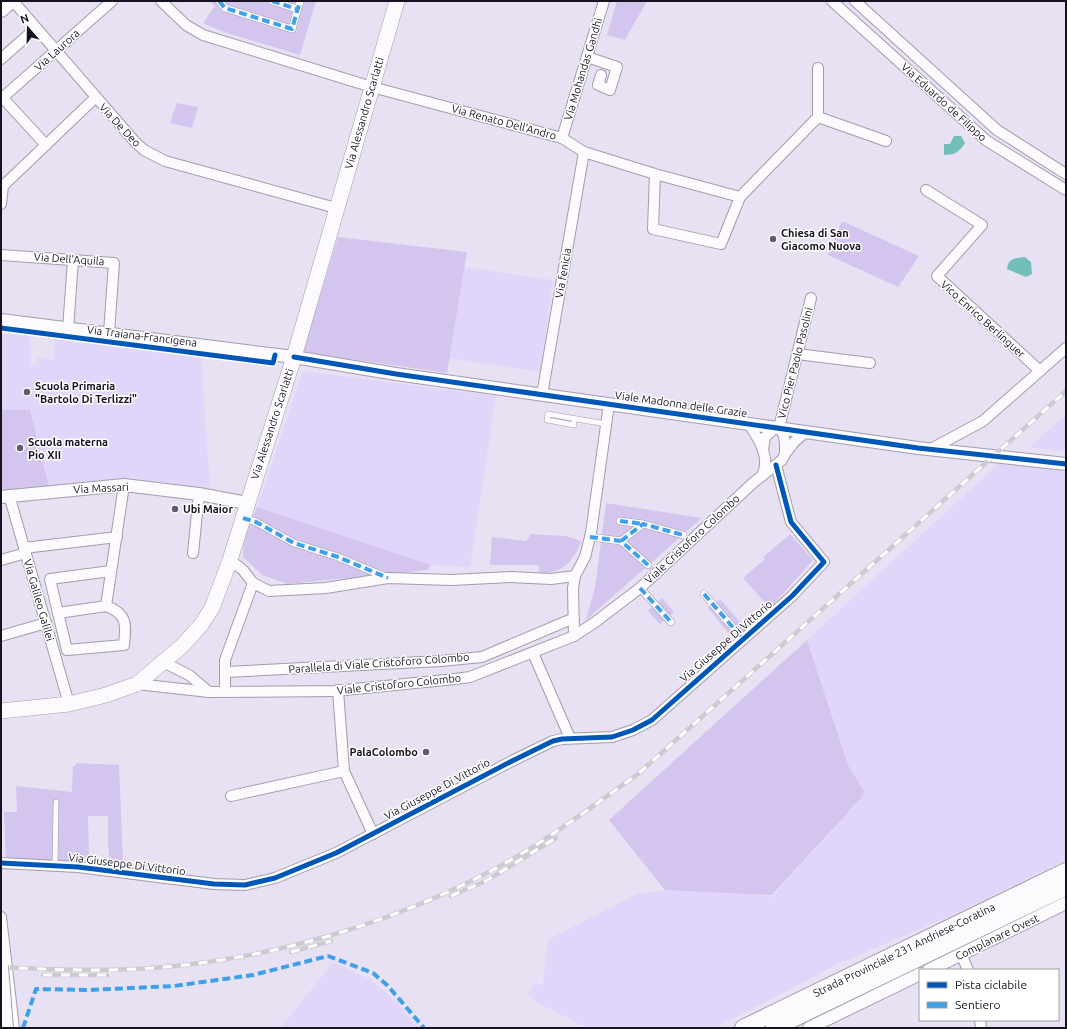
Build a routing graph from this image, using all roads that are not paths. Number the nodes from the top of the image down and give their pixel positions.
1 (12, 1) edge
2 (112, 1) edge
3 (161, 1) edge
4 (219, 1) edge
5 (272, 1) edge
6 (300, 1) edge
7 (397, 1) edge
8 (604, 1) edge
9 (832, 1) edge
10 (855, 1) edge
11 (226, 4) edge
12 (297, 9) junction
13 (1, 10) edge
14 (36, 28) junction
15 (56, 51) junction
16 (587, 57) junction
17 (1, 59) edge
18 (818, 68) dead end
19 (601, 76) dead end
20 (372, 87) junction
21 (2, 98) edge
22 (96, 98) junction
23 (818, 117) junction
24 (562, 138) junction
25 (886, 142) dead end
26 (46, 145) junction
27 (584, 152) junction
28 (655, 174) junction
29 (1066, 174) edge
30 (2, 186) edge
31 (926, 190) dead end
32 (1066, 190) edge
33 (740, 197) junction
34 (1, 204) edge
35 (336, 208) junction
36 (1, 255) edge
37 (74, 260) junction
38 (811, 298) dead end
39 (1, 320) edge
40 (68, 329) junction
41 (109, 333) junction
42 (1066, 348) edge
43 (797, 354) junction
44 (294, 357) junction
45 (870, 363) dead end
46 (1040, 370) junction
47 (542, 395) junction
48 (609, 404) junction
49 (574, 419) junction
50 (606, 424) junction
51 (749, 424) junction
52 (777, 428) junction
53 (806, 432) junction
54 (930, 449) junction
55 (763, 450) junction
56 (785, 454) junction
57 (1066, 464) edge
58 (776, 465) junction
59 (762, 476) junction
60 (124, 485) junction
61 (199, 494) junction
62 (5, 496) edge
63 (247, 503) junction
64 (243, 518) junction
65 (620, 521) dead end
66 (643, 524) junction
67 (683, 535) dead end
68 (117, 537) junction
69 (590, 538) junction
70 (621, 541) junction
71 (25, 551) junction
72 (193, 553) dead end
73 (1, 560) edge
74 (230, 560) junction
75 (648, 565) dead end
76 (111, 571) junction
77 (575, 576) junction
78 (33, 578) junction
79 (388, 578) junction
80 (50, 579) junction
81 (253, 583) junction
82 (640, 588) junction
83 (704, 594) dead end
84 (106, 606) junction
85 (58, 613) junction
86 (574, 618) junction
87 (671, 622) dead end
88 (46, 623) junction
89 (1, 636) edge
90 (574, 636) junction
91 (744, 639) junction
92 (533, 653) junction
93 (163, 662) junction
94 (225, 672) junction
95 (137, 684) junction
96 (338, 690) junction
97 (209, 692) junction
98 (225, 692) junction
99 (69, 704) junction
100 (1, 711) edge
101 (570, 738) junction
102 (344, 771) junction
103 (231, 796) dead end
104 (56, 802) dead end
105 (373, 834) junction
106 (1, 863) edge
107 (55, 866) junction
108 (1066, 871) edge
109 (1066, 887) edge
110 (1066, 903) edge
111 (1, 917) edge
112 (962, 954) junction
113 (1, 967) edge
114 (931, 969) edge
115 (968, 969) edge
116 (919, 974) edge
117 (6, 1028) edge
118 (14, 1028) edge
119 (743, 1028) edge
120 (774, 1028) edge
121 (809, 1028) edge

1 - 13 main road
1 - 14 street, Via De Deo
2 - 15 street, Via Laurora
3 - 20 street, Via Renato Dell'Andro
4 - 11 street
5 - 12 street
6 - 12 street
7 - 20 main road, Via Alessandro Scarlatti
8 - 16 street, Via Mohandas Gandhi
9 - 32 street, Via Eduardo de Filippo
10 - 29 street, Via Eduardo de Filippo
11 - 12 street
14 - 15 street, Via De Deo
14 - 17 street
15 - 21 street, Via Laurora
15 - 22 street, Via De Deo
16 - 19 street
16 - 24 street, Via Mohandas Gandhi
18 - 23 street
20 - 24 street, Via Renato Dell'Andro
20 - 35 main road, Via Alessandro Scarlatti
21 - 26 street
22 - 26 street
22 - 35 street, Via De Deo
23 - 25 street
23 - 33 street
24 - 27 street, Via Renato Dell'Andro
26 - 30 street
27 - 28 street, Via Renato Dell'Andro
27 - 47 street, Via fenicia
28 - 33 street, Via Renato Dell'Andro
28 - 33 street
30 - 34 street
31 - 46 street, Vico Enrico Berlinguer
35 - 44 main road, Via Alessandro Scarlatti
36 - 37 street, Via Dell'Aquila
37 - 40 street
37 - 41 street, Via Dell'Aquila
38 - 43 street, Vico Pier Paolo Pasolini
39 - 40 street, Viale Madonna delle Grazie
40 - 41 street, Viale Madonna delle Grazie
41 - 44 street, Viale Madonna delle Grazie
42 - 46 street
43 - 45 street
43 - 52 street, Vico Pier Paolo Pasolini
44 - 47 street, Viale Madonna delle Grazie
44 - 63 main road, Via Alessandro Scarlatti
46 - 54 street
47 - 48 street, Viale Madonna delle Grazie
48 - 50 street
48 - 51 street, Viale Madonna delle Grazie
49 - 49 lane
49 - 50 lane
50 - 69 street
51 - 52 street, Viale Madonna delle Grazie
51 - 55 street
52 - 53 street, Viale Madonna delle Grazie
52 - 55 street
52 - 56 street
53 - 54 street, Viale Madonna delle Grazie
53 - 56 street, Viale Cristoforo Colombo
54 - 57 street, Viale Madonna delle Grazie
55 - 59 street
56 - 58 street, Viale Cristoforo Colombo
58 - 59 street, Viale Cristoforo Colombo
58 - 91 street, Via Giuseppe Di Vittorio
59 - 82 street, Viale Cristoforo Colombo
60 - 61 street, Via Massari
60 - 62 street, Via Massari
60 - 68 street
61 - 63 street, Via Massari
61 - 72 street
62 - 71 street, Via Galileo Galilei
63 - 64 main road, Via Alessandro Scarlatti
64 - 74 main road, Via Alessandro Scarlatti
64 - 79 street
65 - 66 street
66 - 67 street
66 - 70 street
68 - 71 street
68 - 76 street
69 - 70 street
69 - 77 street
70 - 75 street
71 - 73 street
71 - 78 street, Via Galileo Galilei
74 - 81 street
74 - 93 main road, Via Alessandro Scarlatti
76 - 80 street
76 - 84 street
77 - 79 street
77 - 86 street
78 - 80 street
78 - 88 street, Via Galileo Galilei
79 - 81 street
80 - 85 street
81 - 94 street
82 - 87 street
82 - 90 street, Viale Cristoforo Colombo
83 - 91 street
84 - 85 street
84 - 85 street
86 - 90 street
86 - 94 street, Parallela di Viale Cristoforo Colombo
88 - 89 street
88 - 99 street, Via Galileo Galilei
90 - 92 street, Viale Cristoforo Colombo
91 - 101 street, Via Giuseppe Di Vittorio
92 - 96 street, Viale Cristoforo Colombo
92 - 101 street
93 - 95 main road, Via Alessandro Scarlatti
93 - 97 street
94 - 98 street
95 - 97 street, Viale Cristoforo Colombo
95 - 99 main road, Via Alessandro Scarlatti
96 - 98 street, Viale Cristoforo Colombo
96 - 102 street
97 - 98 street, Viale Cristoforo Colombo
99 - 100 main road, Via Alessandro Scarlatti
101 - 105 street, Via Giuseppe Di Vittorio
102 - 103 street
102 - 105 street
104 - 107 lane
105 - 107 street, Via Giuseppe Di Vittorio
106 - 107 street, Via Giuseppe Di Vittorio
108 - 119 highway, Strada Provinciale 231 Andriese-Coratina
109 - 120 highway, Strada Provinciale 231 Andriese-Coratina
110 - 112 street, Complanare Ovest
111 - 118 street
112 - 114 street, Complanare Ovest
112 - 115 street
113 - 117 main road, bridge
116 - 121 street

